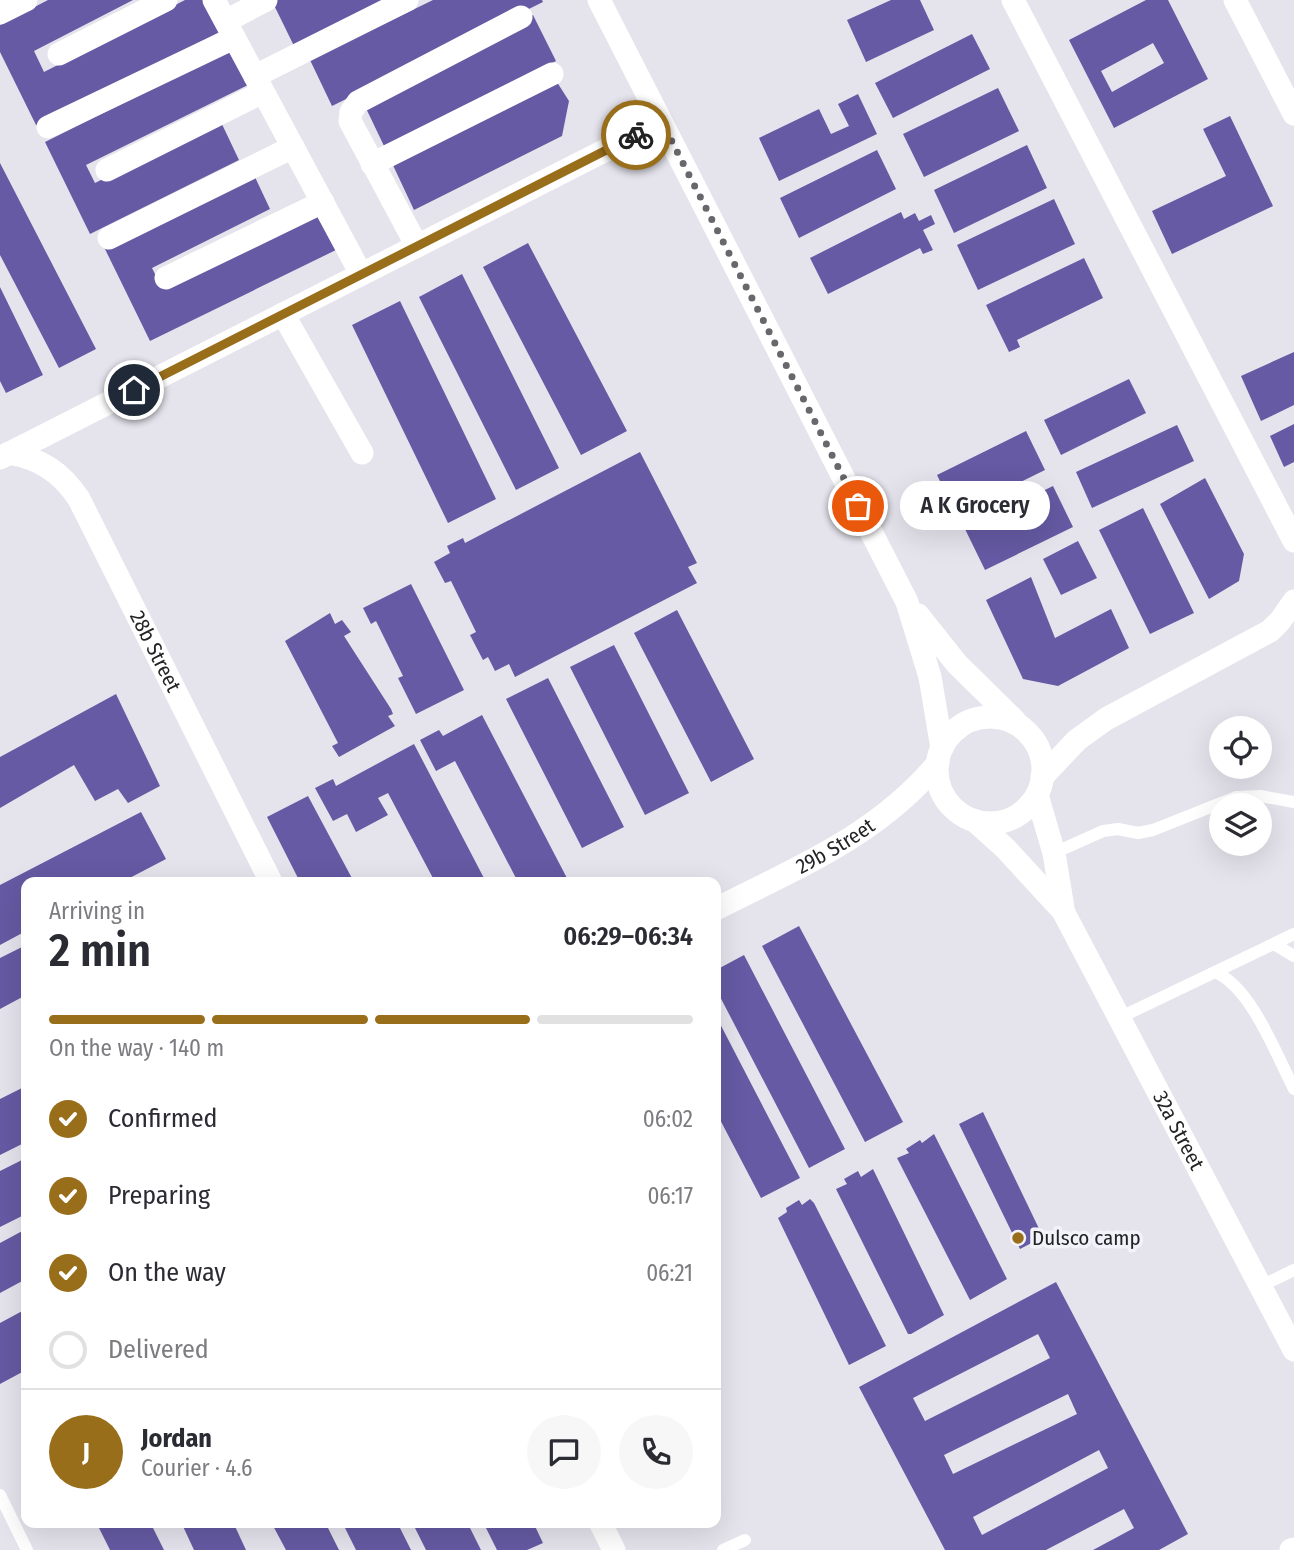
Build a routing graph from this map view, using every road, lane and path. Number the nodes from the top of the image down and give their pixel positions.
1 (26, 0) edge
2 (166, 0) edge
3 (214, 0) edge
4 (266, 0) edge
5 (407, 0) edge
6 (599, 0) edge
7 (1013, 0) edge
8 (1235, 0) edge
9 (0, 13) edge
10 (521, 17) dead end
11 (230, 29) junction
12 (59, 54) dead end
13 (552, 74) dead end
14 (259, 84) junction
15 (1294, 114) edge
16 (662, 122) junction
17 (48, 127) dead end
18 (293, 147) junction
19 (372, 164) junction
20 (107, 170) dead end
21 (323, 202) junction
22 (109, 238) dead end
23 (417, 246) junction
24 (361, 274) junction
25 (166, 278) dead end
26 (283, 314) junction
27 (362, 453) dead end
28 (4, 455) edge
29 (1294, 541) edge
30 (1294, 601) edge
31 (907, 602) junction
32 (1018, 725) junction
33 (940, 756) junction
34 (1040, 786) junction
35 (1294, 802) edge
36 (975, 821) junction
37 (1054, 853) junction
38 (268, 877) edge
39 (721, 906) edge
40 (1063, 911) junction
41 (1294, 934) edge
42 (1274, 944) junction
43 (1294, 957) edge
44 (1215, 972) junction
45 (1119, 1018) junction
46 (1294, 1089) edge
47 (1294, 1270) edge
48 (1261, 1286) junction
49 (1294, 1350) edge
50 (0, 1495) edge
51 (603, 1528) edge
52 (745, 1541) dead end
53 (27, 1550) edge
54 (614, 1550) edge
55 (723, 1550) edge

1 - 9 street
2 - 12 street
3 - 11 street
4 - 11 street
5 - 14 street
6 - 16 street
7 - 29 street
8 - 15 street
10 - 19 street
11 - 14 street
11 - 17 street
13 - 19 street
14 - 18 street
14 - 20 street
16 - 23 street
16 - 31 street
18 - 21 street
18 - 22 street
19 - 23 street
21 - 24 street
21 - 25 street
23 - 24 street
24 - 26 street
26 - 27 street
26 - 28 street
28 - 38 street, 28b Street
30 - 34 street
31 - 32 street
31 - 33 street
32 - 33 street
32 - 34 street
33 - 36 street
33 - 39 street, 29b Street
34 - 36 street
34 - 37 street, 32a Street
35 - 37 lane
36 - 40 street, 32a Street
37 - 40 street, 32a Street
40 - 45 street, 32a Street
41 - 42 lane
42 - 43 lane
42 - 44 lane
44 - 45 lane
44 - 46 lane
45 - 48 street, 32a Street
47 - 48 lane
48 - 49 street, 32a Street
50 - 53 lane
51 - 54 street
52 - 55 lane

